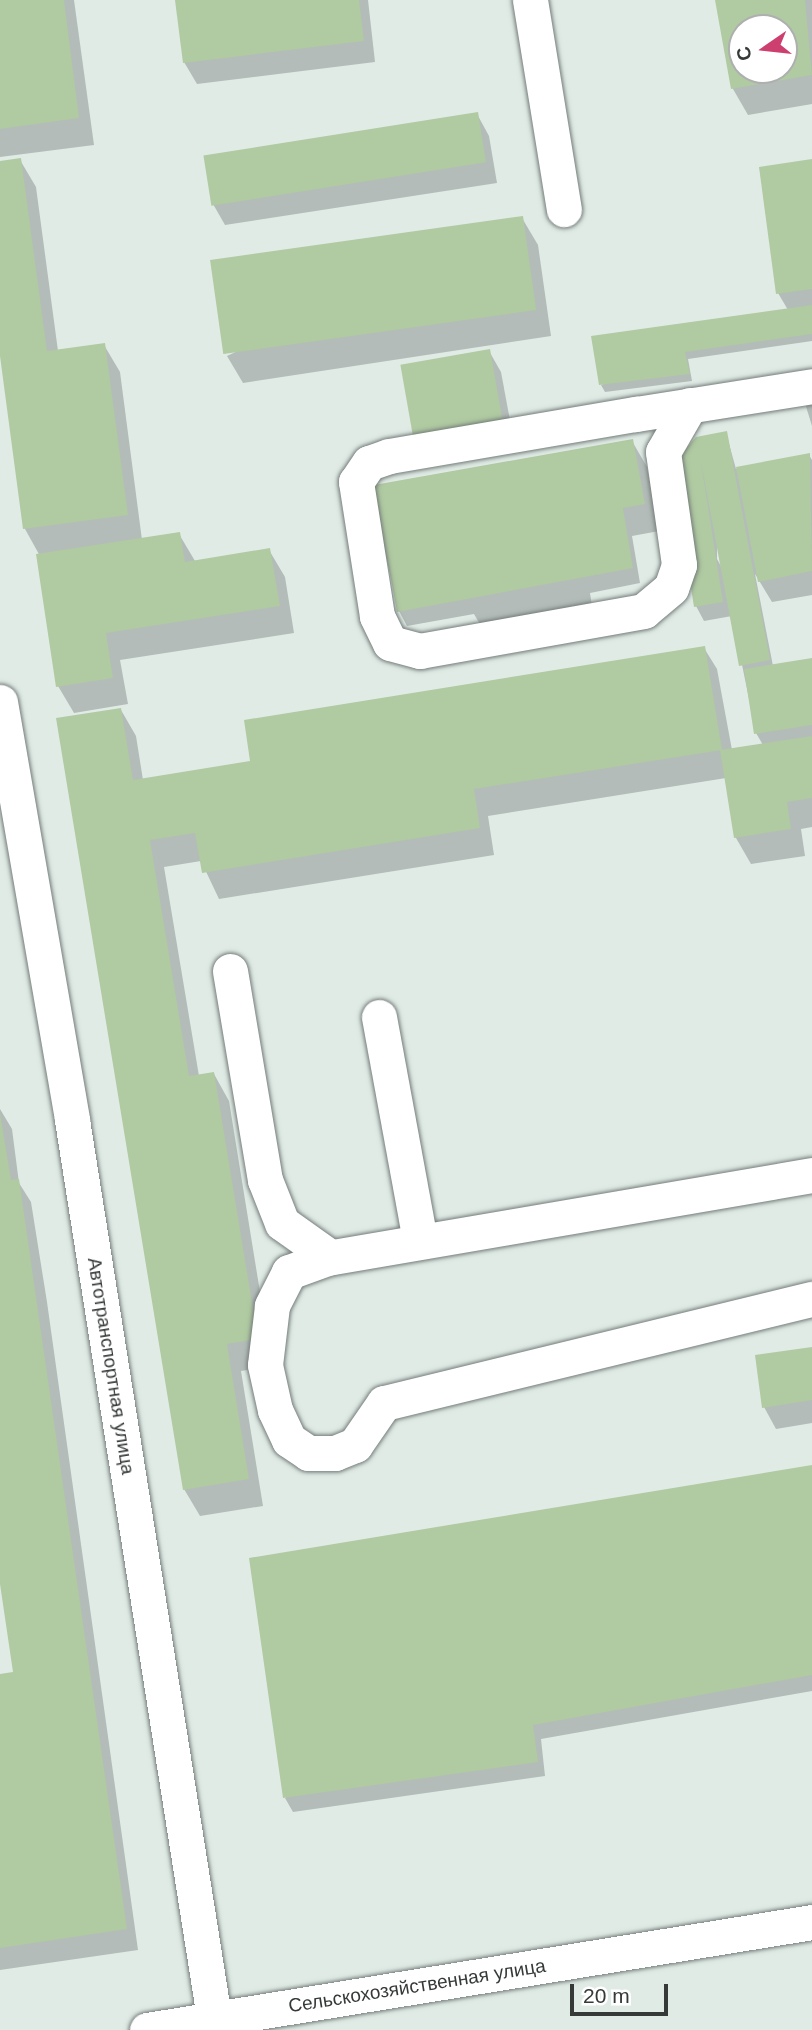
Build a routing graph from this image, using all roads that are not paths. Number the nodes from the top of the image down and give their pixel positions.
1 (530, 0) edge
2 (565, 209) dead end
3 (812, 386) edge
4 (690, 405) junction
5 (0, 702) edge
6 (230, 971) dead end
7 (379, 1017) dead end
8 (812, 1175) edge
9 (420, 1241) junction
10 (330, 1257) junction
11 (812, 1299) edge
12 (812, 1923) edge
13 (215, 2025) edge
14 (147, 2030) edge

1 - 2 street
3 - 4 street
4 - 4 street
5 - 13 street, Автотранспортная улица
6 - 10 street
7 - 9 street
8 - 9 street
9 - 10 street
10 - 11 street
12 - 13 street, Сельскохозяйственная улица
13 - 14 street, Сельскохозяйственная улица

